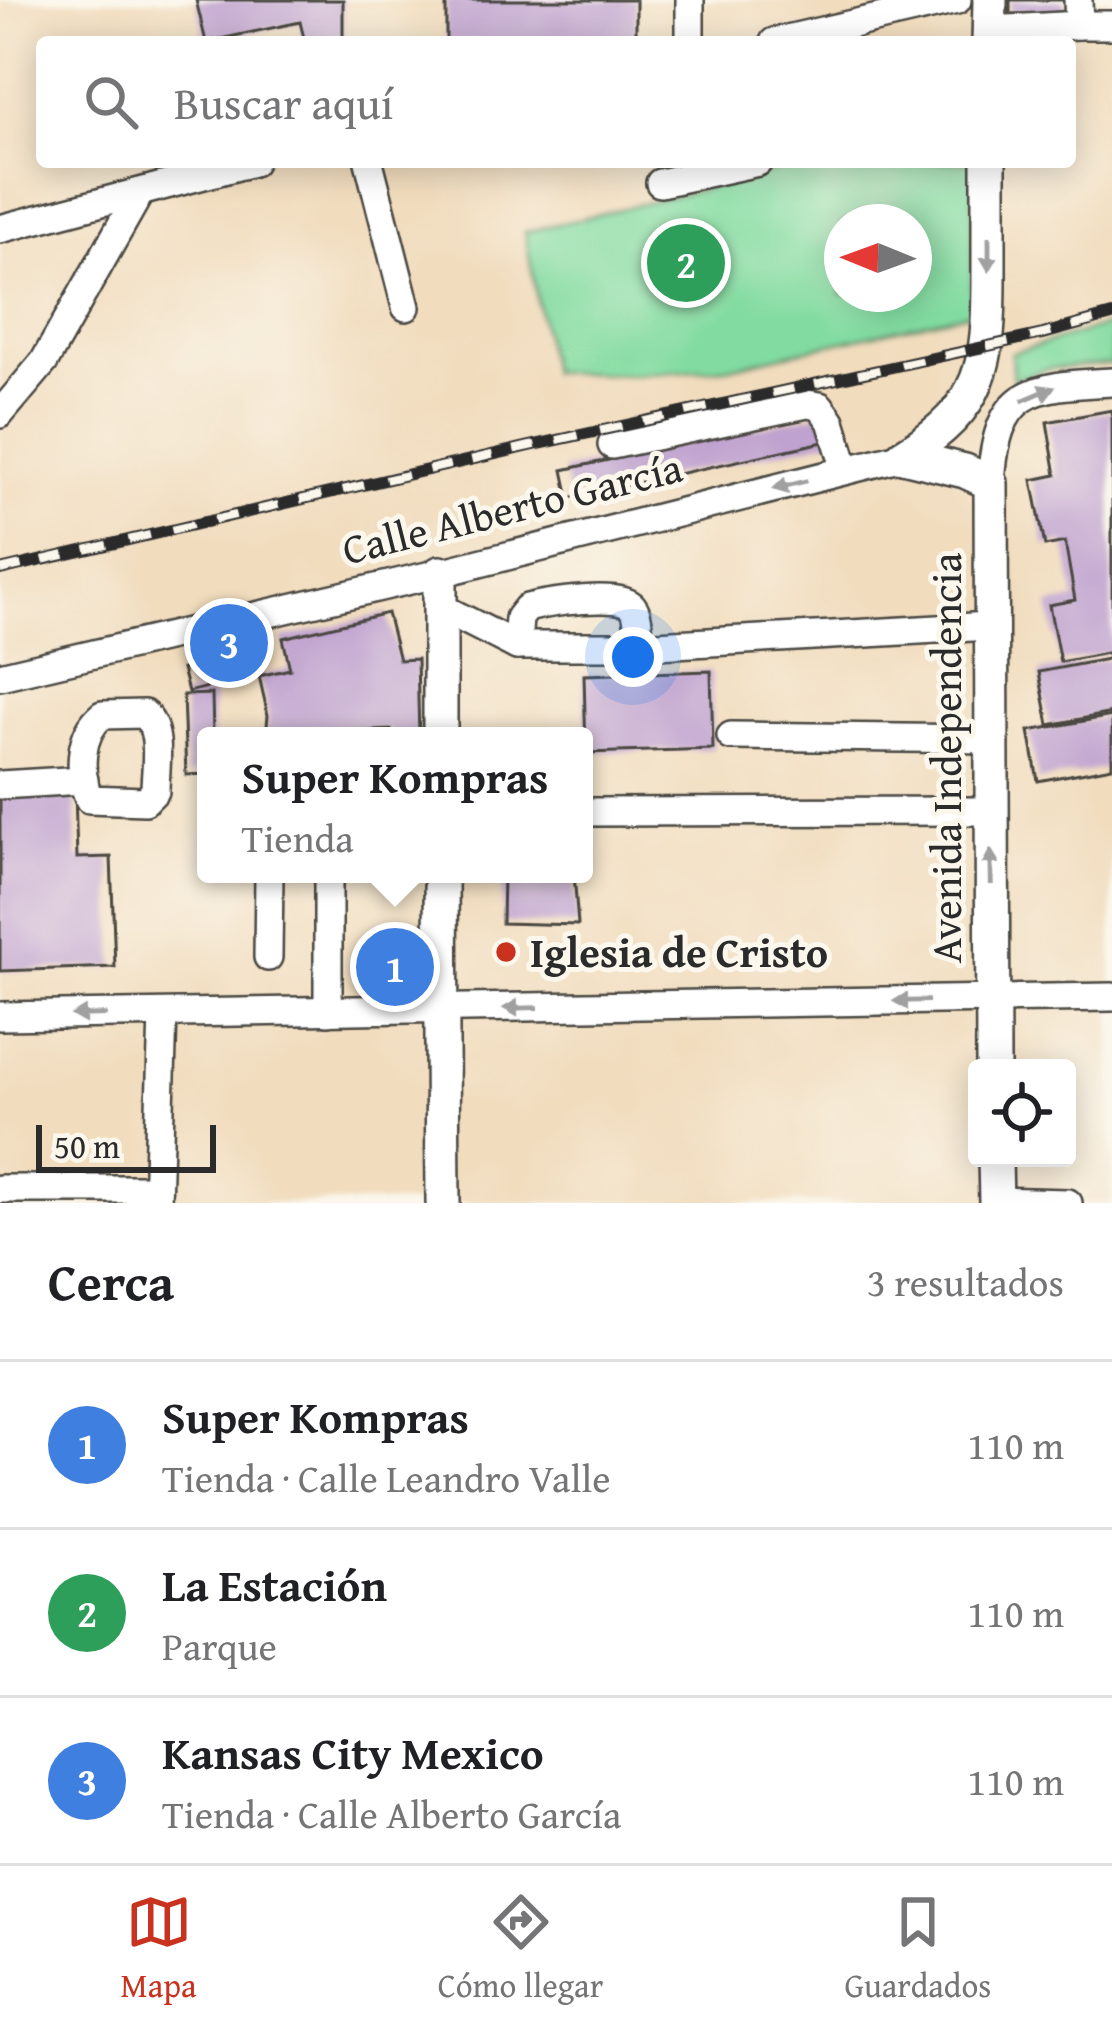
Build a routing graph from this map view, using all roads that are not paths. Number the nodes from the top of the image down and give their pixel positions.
1 (690, 0) edge
2 (957, 0) edge
3 (1078, 13) edge
4 (990, 24) edge
5 (1112, 25) edge
6 (870, 31) edge
7 (690, 36) edge
8 (827, 36) edge
9 (232, 168) edge
10 (371, 168) edge
11 (730, 168) edge
12 (989, 168) edge
13 (661, 183) dead end
14 (139, 194) junction
15 (0, 229) edge
16 (406, 307) dead end
17 (1112, 382) edge
18 (0, 414) edge
19 (612, 445) dead end
20 (903, 456) junction
21 (846, 470) junction
22 (991, 483) junction
23 (440, 590) junction
24 (990, 626) junction
25 (517, 646) junction
26 (639, 646) junction
27 (0, 676) edge
28 (440, 727) edge
29 (731, 736) dead end
30 (990, 739) junction
31 (84, 780) dead end
32 (0, 784) edge
33 (990, 811) junction
34 (593, 812) edge
35 (269, 883) edge
36 (328, 883) edge
37 (440, 883) edge
38 (268, 957) dead end
39 (1112, 998) edge
40 (992, 1000) junction
41 (441, 1010) junction
42 (328, 1011) junction
43 (163, 1014) junction
44 (0, 1016) edge
45 (993, 1059) edge
46 (995, 1167) edge
47 (0, 1189) edge
48 (157, 1196) edge
49 (995, 1202) edge
50 (442, 1203) edge
51 (1069, 1203) edge

1 - 7 street
2 - 6 street
3 - 4 street
3 - 5 street
6 - 8 street
9 - 14 street
10 - 16 street
11 - 13 street
12 -> 20 main road, Calle Alberto García
14 - 15 street
14 - 18 street
22 -> 17 street, Avenida Independencia
19 - 21 street
20 - 21 street, Calle Alberto García
20 - 22 main road
21 -> 23 street, Calle Alberto García
22 - 24 main road, Avenida Independencia
23 - 25 street
23 - 27 street, Calle Alberto García
23 - 28 main road
24 - 26 street
24 - 30 main road, Avenida Independencia
25 - 26 street
25 - 26 street
29 - 30 street
30 - 33 main road, Avenida Independencia
31 - 32 street
33 - 34 street
40 -> 33 main road, Avenida Independencia
35 - 38 street
36 - 42 street
37 - 41 main road
39 - 40 street
40 -> 41 street
40 - 45 main road, Avenida Independencia
41 - 42 street
41 - 50 main road
42 - 43 street
43 -> 44 street
43 - 48 street
46 - 49 main road
47 - 48 street
49 - 51 street

